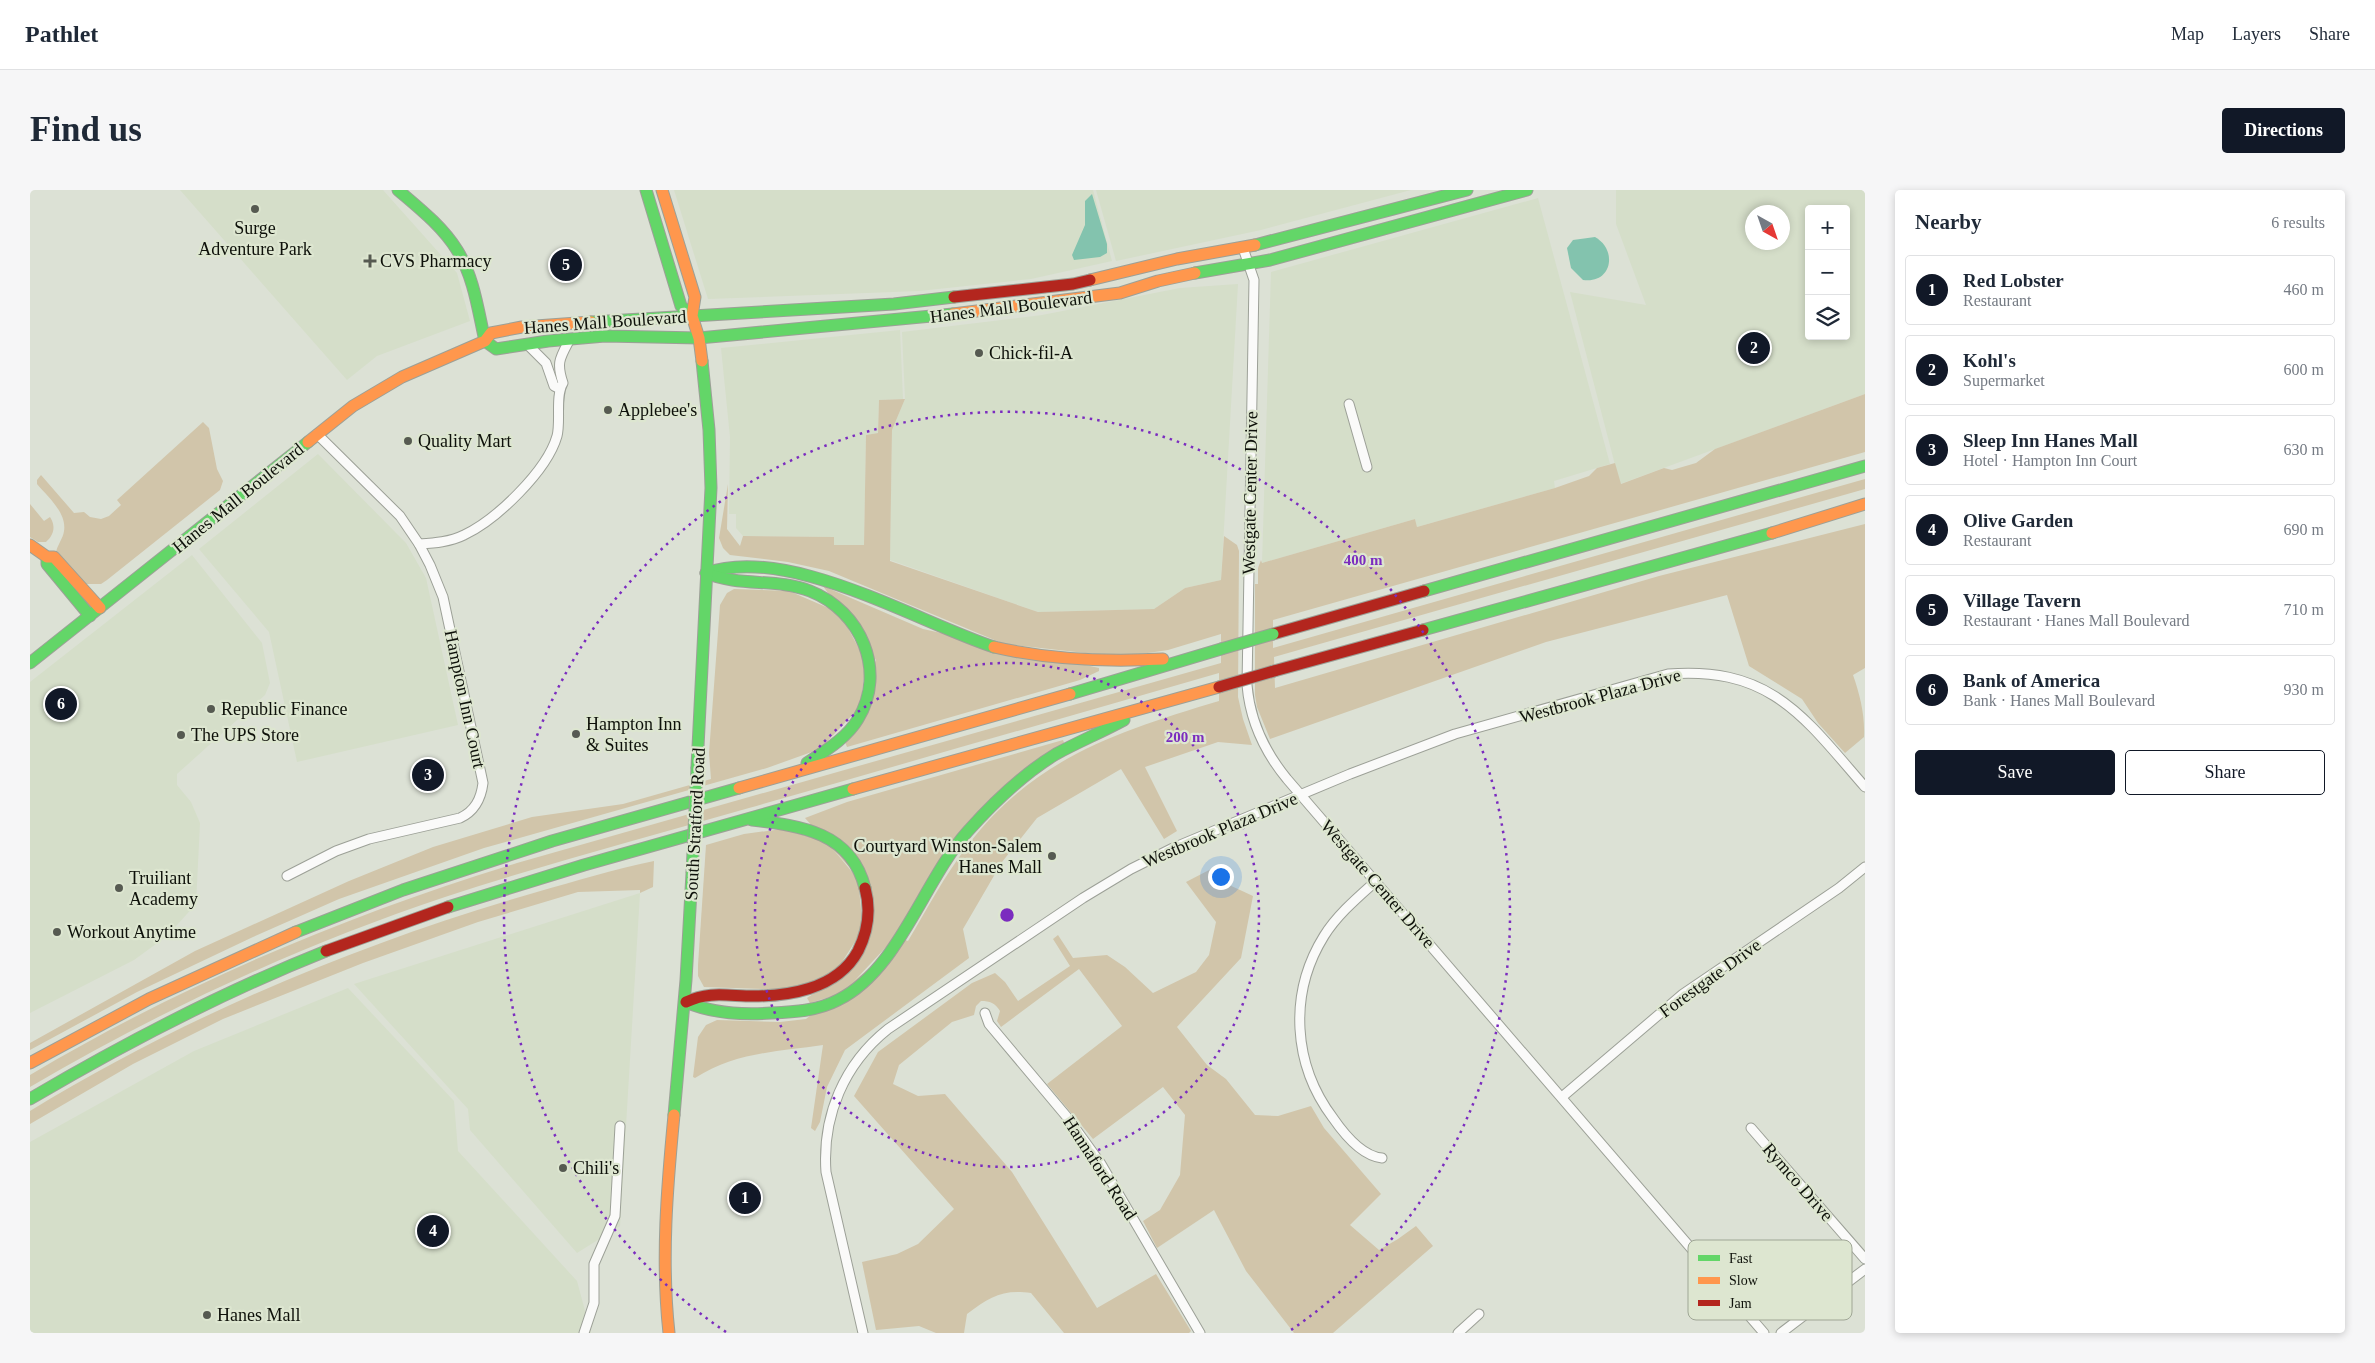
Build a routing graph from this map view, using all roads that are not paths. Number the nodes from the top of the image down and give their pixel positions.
1 (398, 190) edge
2 (646, 190) edge
3 (662, 190) edge
4 (1467, 190) edge
5 (1527, 190) edge
6 (1242, 248) junction
7 (1249, 264) junction
8 (692, 316) junction
9 (699, 338) junction
10 (570, 339) junction
11 (485, 341) junction
12 (527, 344) junction
13 (560, 389) junction
14 (1349, 404) dead end
15 (317, 434) junction
16 (1367, 466) dead end
17 (1865, 466) edge
18 (1865, 504) edge
19 (1865, 514) edge
20 (1807, 523) junction
21 (419, 544) junction
22 (30, 545) edge
23 (47, 557) junction
24 (706, 573) junction
25 (100, 608) junction
26 (90, 616) junction
27 (1192, 657) junction
28 (30, 663) edge
29 (1154, 705) junction
30 (791, 773) junction
31 (1865, 787) edge
32 (1301, 795) junction
33 (744, 819) junction
34 (1865, 867) edge
35 (287, 876) dead end
36 (1376, 881) junction
37 (686, 1002) junction
38 (985, 1013) dead end
39 (30, 1063) edge
40 (1562, 1097) junction
41 (30, 1099) edge
42 (620, 1126) dead end
43 (1750, 1128) dead end
44 (1382, 1158) dead end
45 (1848, 1240) edge
46 (1688, 1244) edge
47 (1852, 1244) edge
48 (1865, 1259) edge
49 (1865, 1269) edge
50 (1852, 1279) edge
51 (1479, 1314) dead end
52 (1753, 1320) edge
53 (1798, 1320) edge
54 (584, 1333) edge
55 (669, 1333) edge
56 (863, 1333) edge
57 (1200, 1333) edge
58 (1458, 1333) edge
59 (1764, 1333) edge
60 (1781, 1333) edge

1 - 11 main road
2 - 8 main road, South Stratford Road
3 - 8 main road, South Stratford Road
4 - 6 main road, Hanes Mall Boulevard
5 - 7 main road, Hanes Mall Boulevard
6 - 7 street, Westgate Center Drive
6 - 8 main road, Hanes Mall Boulevard
7 - 9 main road, Hanes Mall Boulevard
7 - 32 street, Westgate Center Drive
8 - 9 main road, South Stratford Road
8 - 11 main road, Hanes Mall Boulevard
9 - 10 main road, Hanes Mall Boulevard
9 - 24 main road, South Stratford Road
10 - 12 main road, Hanes Mall Boulevard
10 - 13 street
11 - 12 main road, Hanes Mall Boulevard
11 - 15 main road, Hanes Mall Boulevard
12 - 13 street
13 - 21 street
14 - 16 street
15 - 21 street, Hampton Inn Court
15 - 25 main road, Hanes Mall Boulevard
17 - 27 main road, bridge
18 - 20 main road
19 - 20 main road
20 - 29 main road, bridge
21 - 35 street, Hampton Inn Court
22 - 23 main road
23 - 25 main road
23 - 26 main road
24 - 27 main road
24 - 30 main road
24 - 37 main road, South Stratford Road, bridge
25 - 26 main road, Hanes Mall Boulevard
26 - 28 main road, Hanes Mall Boulevard
27 - 30 main road
29 - 33 main road
29 - 37 main road
30 - 39 main road
31 - 32 street, Westbrook Plaza Drive
32 - 36 street, Westgate Center Drive
32 - 56 street, Westbrook Plaza Drive
33 - 37 main road
33 - 41 main road
34 - 40 street, Forestgate Drive
36 - 40 street, Westgate Center Drive
36 - 44 street
37 - 55 main road, South Stratford Road
38 - 57 street, Hannaford Road
40 - 46 street, Westgate Center Drive
42 - 54 street
43 - 45 street, Rymco Drive
47 - 48 street, Rymco Drive
49 - 50 street
51 - 58 street
52 - 59 street, Westgate Center Drive
53 - 60 street

